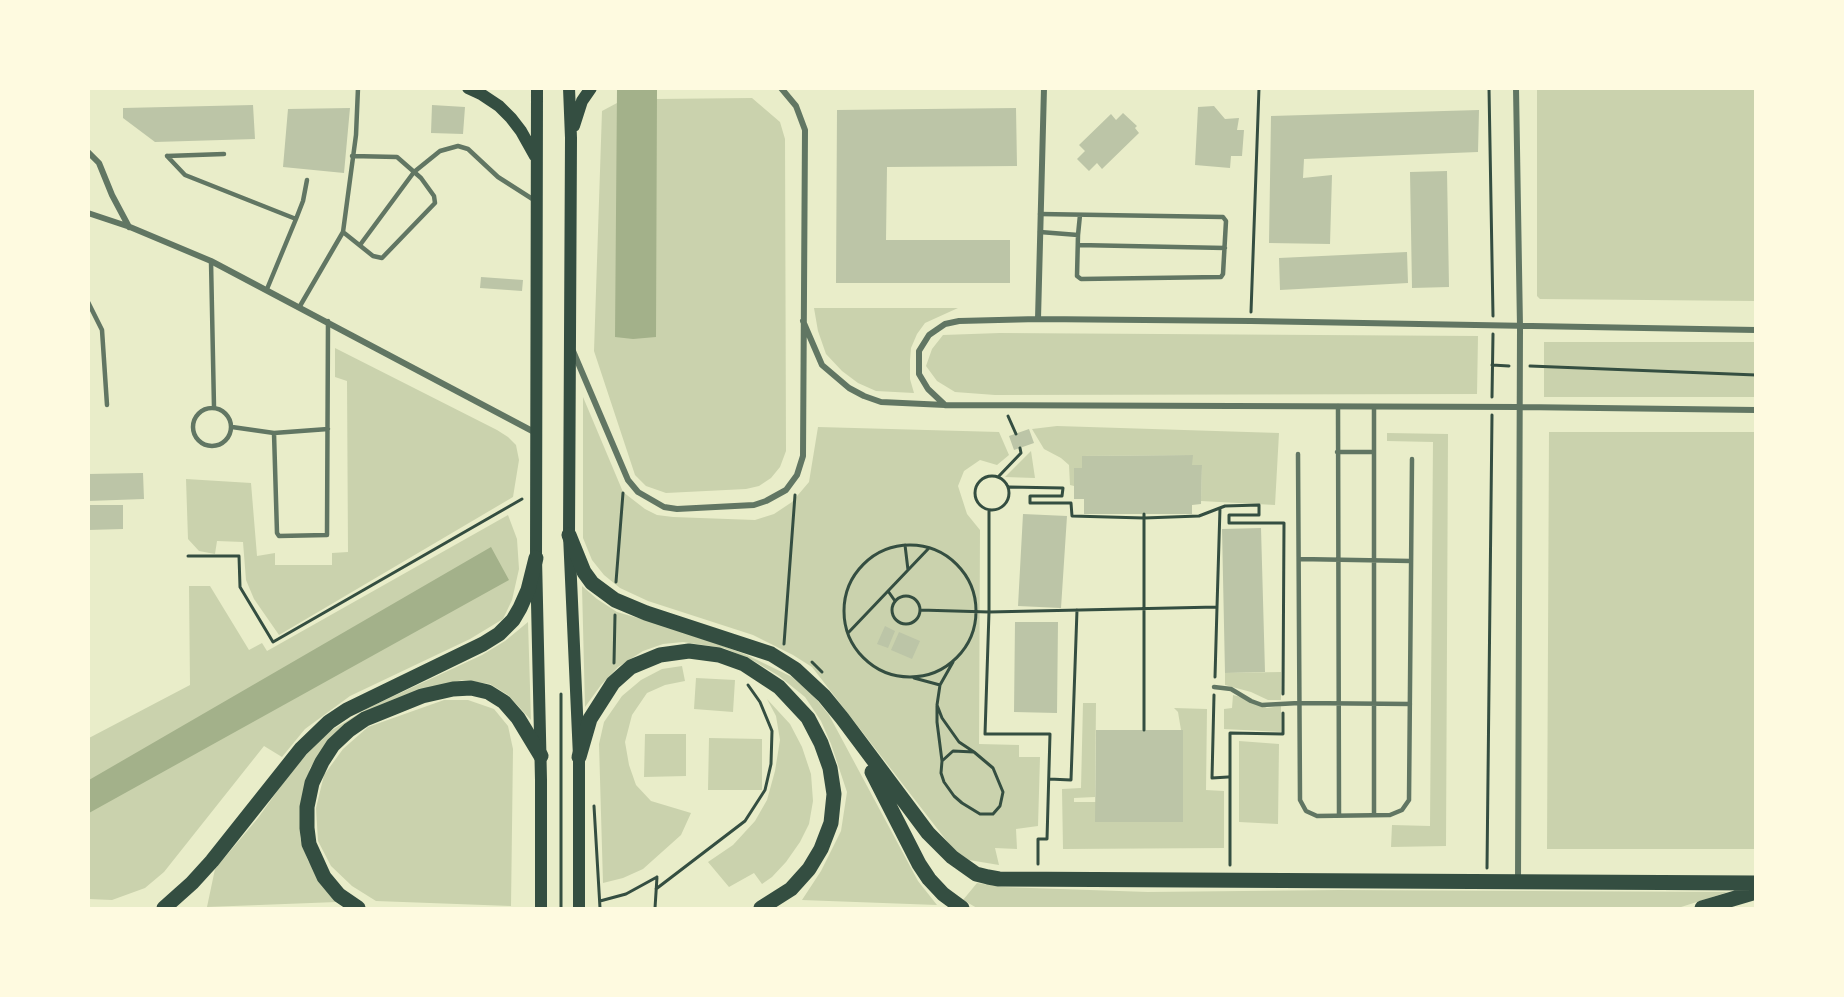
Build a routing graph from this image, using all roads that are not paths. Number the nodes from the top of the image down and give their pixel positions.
1 (358, 88) edge
2 (468, 88) edge
3 (537, 88) edge
4 (569, 88) edge
5 (591, 88) edge
6 (781, 88) edge
7 (1044, 88) edge
8 (1516, 88) edge
9 (571, 138) junction
10 (88, 152) edge
11 (224, 154) dead end
12 (352, 156) junction
13 (536, 160) junction
14 (414, 172) junction
15 (307, 180) dead end
16 (537, 201) junction
17 (88, 213) edge
18 (1040, 214) junction
19 (1080, 215) junction
20 (296, 219) junction
21 (130, 227) junction
22 (343, 232) junction
23 (1040, 232) junction
24 (1078, 235) junction
25 (360, 245) junction
26 (1078, 245) junction
27 (1225, 248) junction
28 (211, 261) junction
29 (267, 288) junction
30 (88, 302) edge
31 (300, 306) junction
32 (1038, 319) junction
33 (328, 321) junction
34 (803, 321) junction
35 (1520, 327) junction
36 (1755, 330) edge
37 (569, 343) junction
38 (107, 405) dead end
39 (945, 405) junction
40 (1338, 406) junction
41 (1374, 406) junction
42 (214, 407) junction
43 (1520, 407) junction
44 (1755, 410) edge
45 (232, 427) junction
46 (328, 429) junction
47 (274, 433) junction
48 (536, 433) junction
49 (1337, 452) junction
50 (1373, 452) junction
51 (1298, 454) dead end
52 (1412, 459) dead end
53 (569, 535) junction
54 (536, 558) junction
55 (1299, 560) junction
56 (1338, 560) junction
57 (1373, 560) junction
58 (1411, 561) junction
59 (1214, 687) road end
60 (1299, 703) junction
61 (1338, 703) junction
62 (1374, 704) junction
63 (1410, 704) junction
64 (856, 740) junction
65 (541, 756) junction
66 (579, 757) junction
67 (1338, 815) junction
68 (1374, 815) junction
69 (1518, 882) junction
70 (1755, 883) edge
71 (1755, 892) edge
72 (164, 909) edge
73 (358, 909) edge
74 (540, 909) edge
75 (579, 909) edge
76 (761, 909) edge
77 (962, 909) edge
78 (1702, 909) edge

1 - 12 lane
2 - 13 main road
3 - 13 main road
4 - 9 main road
5 - 9 main road
6 - 34 street
7 - 18 street
8 - 35 street
9 - 37 main road
10 - 21 street
11 - 20 lane
12 - 14 lane
12 - 22 lane
13 - 16 main road
14 - 16 lane
14 - 25 lane
14 - 25 lane
15 - 20 lane
16 - 48 main road
17 - 21 street
18 - 19 lane
18 - 23 street
19 - 24 lane
19 - 27 lane
20 - 29 lane
21 - 28 street
22 - 25 lane
22 - 31 lane
23 - 24 lane
23 - 32 street
24 - 26 lane
26 - 27 lane
26 - 27 lane
28 - 29 street
28 - 42 lane
29 - 31 street
30 - 38 lane
31 - 33 street
32 - 35 street
32 - 39 street
33 - 46 lane
33 - 48 street
34 - 37 street
34 - 39 street
35 - 36 street
35 - 43 street
37 - 53 main road
39 - 40 street
40 - 41 street
40 - 49 lane
41 - 43 street
41 - 50 lane
42 - 45 lane
42 - 45 lane
43 - 44 street
43 - 69 street
45 - 47 lane
46 - 47 lane
46 - 47 lane
48 - 54 main road
49 - 50 lane
49 - 56 lane
50 - 57 lane
51 - 55 lane
52 - 58 lane
53 - 64 main road
53 - 66 main road
54 - 65 main road
54 - 72 main road
55 - 56 lane
55 - 60 lane
56 - 57 lane
56 - 61 lane
57 - 58 lane
57 - 62 lane
58 - 63 lane
59 - 60 lane
60 - 61 lane
60 - 67 lane
61 - 62 lane
61 - 67 lane
62 - 63 lane
62 - 68 lane
63 - 68 lane
64 - 69 main road
64 - 77 main road
65 - 73 main road
65 - 74 main road
66 - 75 main road
66 - 76 main road
67 - 68 lane
69 - 70 main road
71 - 78 main road

